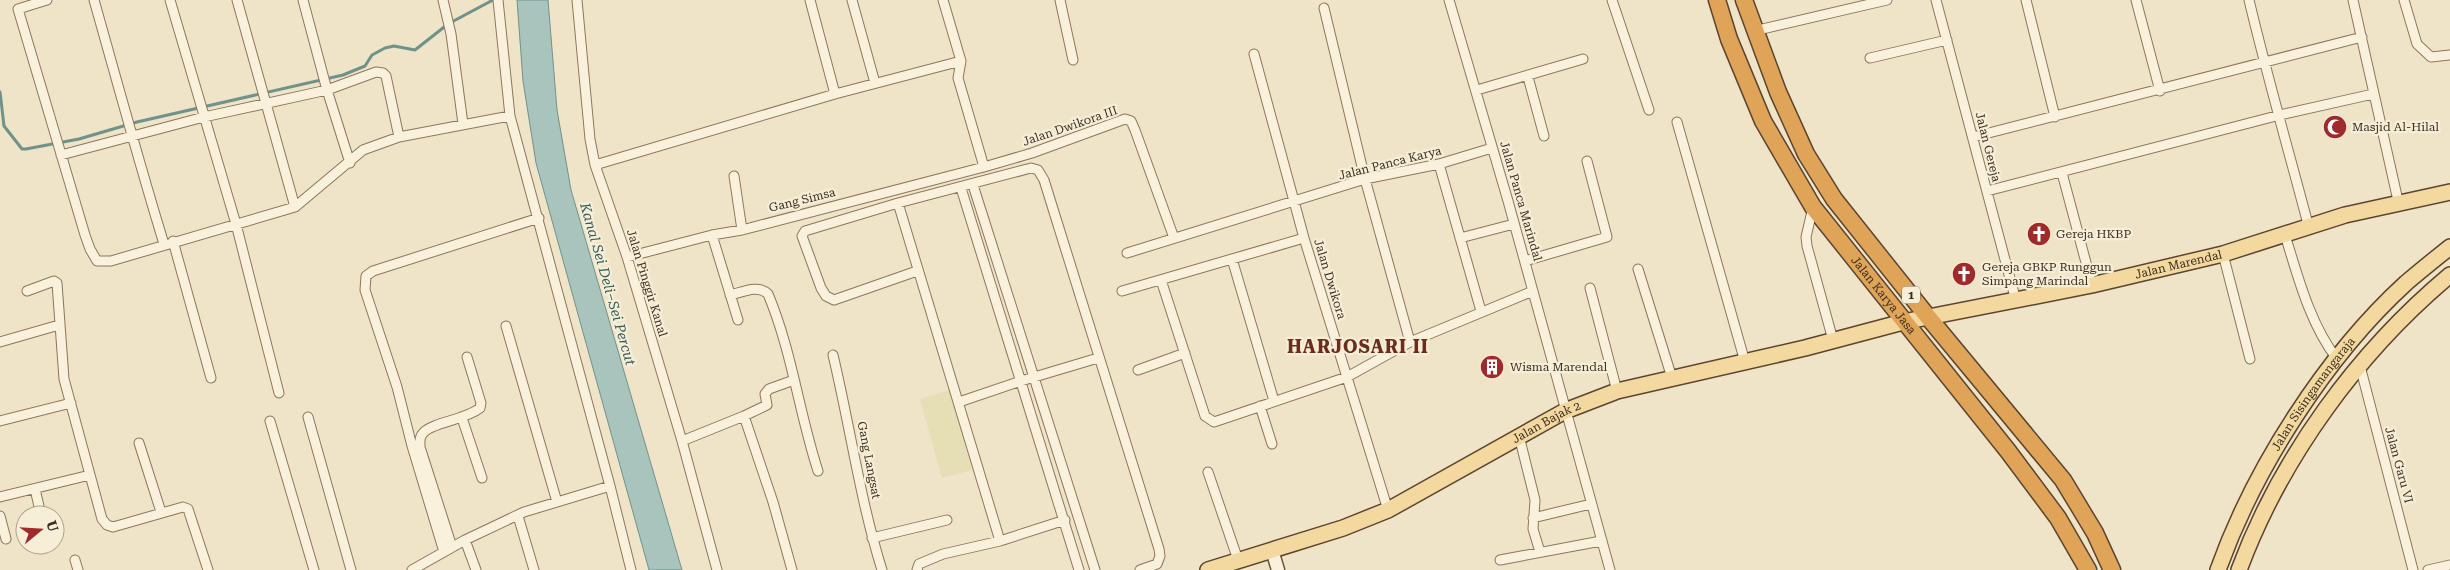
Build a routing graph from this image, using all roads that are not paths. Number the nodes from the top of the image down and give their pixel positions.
1 (15, 0) edge
2 (47, 0) edge
3 (94, 0) edge
4 (170, 0) edge
5 (237, 0) edge
6 (303, 0) edge
7 (443, 0) edge
8 (498, 0) edge
9 (577, 0) edge
10 (810, 0) edge
11 (852, 0) edge
12 (943, 0) edge
13 (1060, 0) edge
14 (1449, 0) edge
15 (1612, 0) edge
16 (1717, 0) edge
17 (1744, 0) edge
18 (1888, 0) edge
19 (1936, 0) edge
20 (2026, 0) edge
21 (2136, 0) edge
22 (2249, 0) edge
23 (2404, 0) edge
24 (2356, 1) edge
25 (1324, 8) dead end
26 (18, 9) junction
27 (1754, 31) junction
28 (2362, 37) junction
29 (1946, 40) junction
30 (1254, 54) dead end
31 (2450, 55) edge
32 (1870, 58) dead end
33 (1584, 59) dead end
34 (1074, 60) dead end
35 (961, 61) junction
36 (2264, 64) junction
37 (1528, 77) junction
38 (875, 83) junction
39 (326, 87) junction
40 (1477, 90) junction
41 (2160, 90) junction
42 (835, 94) junction
43 (2373, 94) junction
44 (266, 100) junction
45 (1649, 110) dead end
46 (203, 114) junction
47 (2280, 115) junction
48 (510, 116) junction
49 (2055, 117) junction
50 (1677, 122) dead end
51 (463, 124) junction
52 (130, 134) junction
53 (1544, 136) dead end
54 (399, 137) junction
55 (1973, 137) junction
56 (1492, 148) junction
57 (61, 153) junction
58 (1587, 161) dead end
59 (350, 163) junction
60 (1439, 164) junction
61 (595, 165) junction
62 (984, 167) junction
63 (2062, 173) junction
64 (734, 176) dead end
65 (1366, 180) junction
66 (973, 185) junction
67 (960, 188) junction
68 (1987, 191) junction
69 (2450, 192) edge
70 (1294, 202) junction
71 (898, 203) junction
72 (2399, 205) junction
73 (295, 207) junction
74 (1813, 208) junction
75 (539, 218) junction
76 (236, 224) junction
77 (1514, 224) junction
78 (2309, 228) junction
79 (742, 230) junction
80 (712, 235) junction
81 (2284, 235) junction
82 (1174, 238) junction
83 (1304, 238) junction
84 (1460, 238) junction
85 (168, 242) junction
86 (2450, 247) edge
87 (1127, 253) dead end
88 (2223, 254) junction
89 (627, 257) junction
90 (1232, 259) junction
91 (1525, 261) junction
92 (1638, 268) dead end
93 (917, 271) junction
94 (2450, 275) edge
95 (1161, 280) junction
96 (2092, 285) junction
97 (1590, 288) dead end
98 (27, 291) dead end
99 (1122, 291) dead end
100 (1533, 291) junction
101 (730, 295) junction
102 (2016, 301) junction
103 (1481, 311) junction
104 (1928, 317) junction
105 (738, 320) dead end
106 (1903, 322) junction
107 (59, 325) junction
108 (506, 326) dead end
109 (1832, 340) junction
110 (0, 342) edge
111 (1410, 342) junction
112 (1185, 353) junction
113 (833, 355) dead end
114 (467, 356) dead end
115 (1098, 358) junction
116 (2250, 359) dead end
117 (2337, 359) junction
118 (1745, 362) junction
119 (2360, 366) junction
120 (1138, 370) dead end
121 (1347, 376) junction
122 (1035, 377) junction
123 (211, 378) dead end
124 (1672, 378) junction
125 (794, 380) junction
126 (1021, 381) junction
127 (1617, 391) junction
128 (278, 393) dead end
129 (1274, 400) junction
130 (959, 402) junction
131 (71, 403) junction
132 (1260, 406) junction
133 (1565, 410) junction
134 (744, 416) junction
135 (308, 417) dead end
136 (462, 418) junction
137 (0, 421) edge
138 (270, 421) dead end
139 (1520, 436) junction
140 (682, 441) junction
141 (139, 443) dead end
142 (1272, 444) dead end
143 (818, 472) dead end
144 (1208, 472) dead end
145 (90, 475) junction
146 (482, 478) dead end
147 (610, 486) junction
148 (35, 489) junction
149 (0, 497) edge
150 (557, 502) junction
151 (1591, 504) junction
152 (39, 505) edge
153 (1388, 510) junction
154 (162, 512) junction
155 (0, 516) edge
156 (518, 516) junction
157 (1533, 518) junction
158 (947, 520) dead end
159 (1065, 520) junction
160 (872, 538) junction
161 (6, 539) dead end
162 (465, 540) junction
163 (1000, 541) junction
164 (1601, 542) junction
165 (448, 550) junction
166 (1272, 550) junction
167 (1540, 552) junction
168 (75, 560) dead end
169 (1238, 560) junction
170 (1500, 560) dead end
171 (2450, 565) edge
172 (416, 569) edge
173 (78, 570) edge
174 (208, 570) edge
175 (314, 570) edge
176 (351, 570) edge
177 (476, 570) edge
178 (534, 570) edge
179 (631, 570) edge
180 (717, 570) edge
181 (792, 570) edge
182 (882, 570) edge
183 (917, 570) edge
184 (1079, 570) edge
185 (1095, 570) edge
186 (1140, 570) edge
187 (1208, 570) edge
188 (1278, 570) edge
189 (1610, 570) edge
190 (2088, 570) edge
191 (2112, 570) edge
192 (2218, 570) edge
193 (2239, 570) edge
194 (2413, 570) edge
195 (2428, 570) edge

1 - 26 street
2 - 26 street
3 - 52 street
4 - 46 street
5 - 44 street
6 - 39 street
7 - 51 street
8 - 48 street
9 - 61 street, Jalan Pinggir Kanal
10 - 42 street
11 - 38 street
12 - 35 street
13 - 34 street
14 - 40 street, Jalan Panca Marindal
15 - 45 street
16 - 74 highway, Jalan Karya Jasa / 1
17 - 27 highway, Jalan Karya Jasa / 1
18 - 27 street
19 - 29 street, Jalan Gereja
20 - 49 street
21 - 41 street
22 - 36 street
23 - 31 street
24 - 28 street
25 - 65 street
26 - 57 street
27 - 104 highway, Jalan Karya Jasa / 1
28 - 36 street
28 - 43 street
29 - 32 street
29 - 55 street, Jalan Gereja
30 - 70 street, Jalan Dwikora
33 - 37 street
35 - 38 street
35 - 62 street
36 - 41 street
36 - 47 street
37 - 40 street
37 - 53 street
38 - 42 street
39 - 44 street
39 - 54 street
39 - 59 street
40 - 56 street, Jalan Panca Marindal
41 - 49 street
42 - 61 street
43 - 47 street
43 - 72 street
44 - 46 street
44 - 73 street
46 - 52 street
46 - 76 street
47 - 63 street
47 - 78 street
48 - 51 street
48 - 75 street
49 - 55 street
50 - 118 street
51 - 54 street
52 - 57 street
52 - 85 street
54 - 59 street
55 - 68 street, Jalan Gereja
56 - 60 street, Jalan Panca Karya
56 - 77 street, Jalan Panca Marindal
57 - 85 street
58 - 91 street
59 - 73 street
60 - 65 street, Jalan Panca Karya
60 - 84 street
61 - 89 street, Jalan Pinggir Kanal
62 - 79 street, Gang Simsa
62 - 82 street, Jalan Dwikora III
63 - 68 street
63 - 96 street
64 - 79 street
65 - 70 street, Jalan Panca Karya
65 - 111 street
66 - 67 street
66 - 115 street
66 - 122 street
67 - 71 street
67 - 126 street
68 - 102 street, Jalan Gereja
69 - 72 main road, Jalan Marendal
70 - 82 street
70 - 83 street, Jalan Dwikora
71 - 93 street
71 - 93 street
72 - 78 main road, Jalan Marendal
73 - 76 street
74 - 106 highway, Jalan Karya Jasa / 1
74 - 109 street
75 - 147 street
75 - 165 street
76 - 85 street
76 - 128 street
77 - 84 street
77 - 91 street, Jalan Panca Marindal
78 - 81 main road, Jalan Marendal
79 - 80 street, Gang Simsa
80 - 89 street, Gang Simsa
80 - 101 street
81 - 88 main road, Jalan Marendal
81 - 117 street
82 - 87 street
83 - 90 street
83 - 121 street, Jalan Dwikora
84 - 103 street
85 - 123 street
86 - 117 main road, Jalan Sisingamangaraja
88 - 96 main road, Jalan Marendal
88 - 116 street
89 - 140 street, Jalan Pinggir Kanal
90 - 95 street
90 - 129 street
91 - 100 street, Jalan Panca Marindal
92 - 124 street
93 - 130 street
94 - 119 main road, Jalan Sisingamangaraja
95 - 99 street
95 - 112 street
96 - 102 main road, Jalan Marendal
97 - 127 street
98 - 107 street
100 - 103 street
100 - 133 street, Jalan Panca Marindal
101 - 105 street
101 - 125 street
102 - 104 main road, Jalan Marendal
103 - 111 street
104 - 106 main road, Jalan Marendal
104 - 191 highway, Jalan Karya Jasa / 1
106 - 109 main road, Jalan Bajak 2
106 - 190 highway, Jalan Karya Jasa / 1
107 - 110 street
107 - 131 street
108 - 150 street
109 - 118 main road, Jalan Bajak 2
111 - 121 street
112 - 120 street
112 - 132 street
113 - 160 street, Gang Langsat
114 - 136 street
115 - 122 street
115 - 186 street
117 - 192 main road, Jalan Sisingamangaraja
118 - 124 main road, Jalan Bajak 2
119 - 193 main road, Jalan Sisingamangaraja
119 - 194 street, Jalan Garu VI
121 - 129 street
121 - 153 street, Jalan Dwikora
122 - 126 street
122 - 185 street
124 - 127 main road, Jalan Bajak 2
125 - 134 street
125 - 143 street
126 - 130 street
126 - 159 street
127 - 133 main road, Jalan Bajak 2
129 - 132 street
130 - 163 street
131 - 137 street
131 - 145 street
132 - 142 street
133 - 139 main road, Jalan Bajak 2
133 - 151 street, Jalan Panca Marindal
134 - 140 street
134 - 181 street
135 - 176 street
136 - 146 street
136 - 165 street
138 - 175 street
139 - 153 main road, Jalan Bajak 2
139 - 157 street
140 - 180 street, Jalan Pinggir Kanal
141 - 154 street
144 - 169 street
145 - 148 street
145 - 154 street
147 - 150 street
147 - 179 street
148 - 149 street
148 - 152 street
150 - 156 street
151 - 157 street
151 - 164 street, Jalan Panca Marindal
153 - 166 main road, Jalan Bajak 2
154 - 174 street
155 - 161 street
156 - 162 street
156 - 178 street
157 - 167 street
158 - 160 street
159 - 163 street
159 - 184 street
160 - 182 street, Gang Langsat
162 - 165 street
162 - 177 street
163 - 183 street
164 - 167 street
164 - 189 street, Jalan Panca Marindal
165 - 172 street
166 - 169 main road, Jalan Bajak 2
166 - 188 street
167 - 170 street
168 - 173 street
169 - 187 main road, Jalan Bajak 2
171 - 195 street

